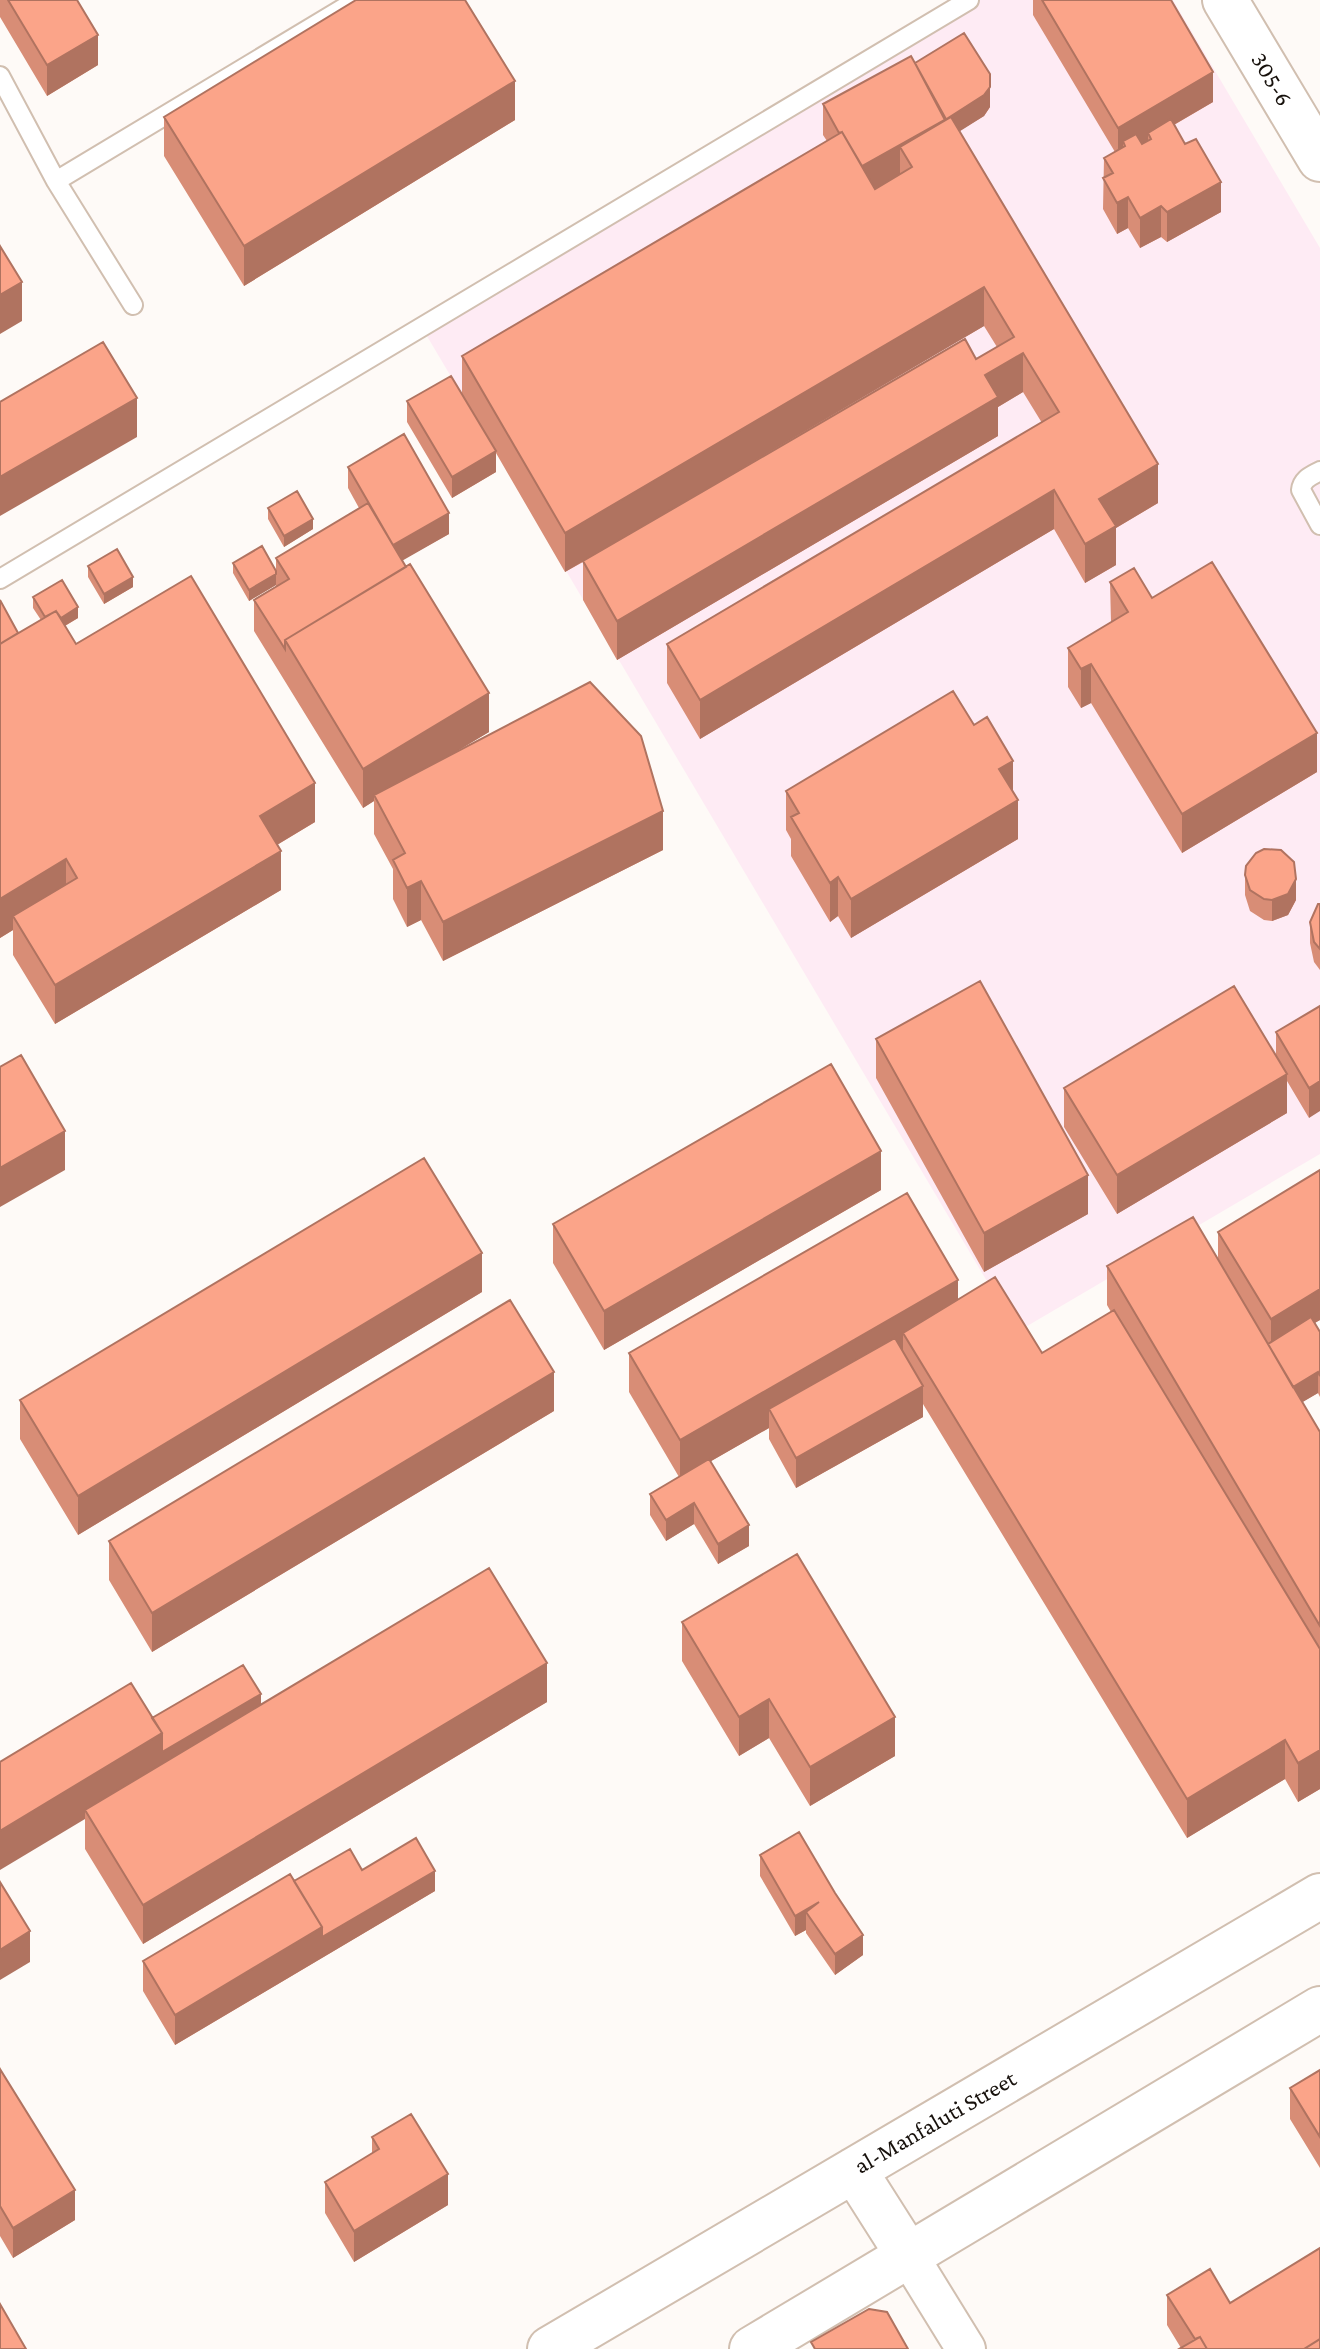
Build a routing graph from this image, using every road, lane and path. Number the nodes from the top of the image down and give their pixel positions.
1 (357, 0) edge
2 (969, 0) edge
3 (1225, 0) edge
4 (0, 76) edge
5 (1320, 159) edge
6 (56, 181) junction
7 (133, 305) dead end
8 (1320, 471) edge
9 (1320, 525) edge
10 (0, 579) edge
11 (1320, 1896) edge
12 (1320, 2009) edge
13 (854, 2170) junction
14 (908, 2255) junction
15 (550, 2349) edge
16 (752, 2349) edge
17 (966, 2349) edge

1 - 6 lane
2 - 10 lane
3 - 5 street, 305-6
4 - 6 lane
6 - 7 lane
8 - 9 lane
11 - 13 street, al-Manfaluti Street
12 - 14 street
13 - 14 street
13 - 15 street, al-Manfaluti Street
14 - 16 street
14 - 17 street

